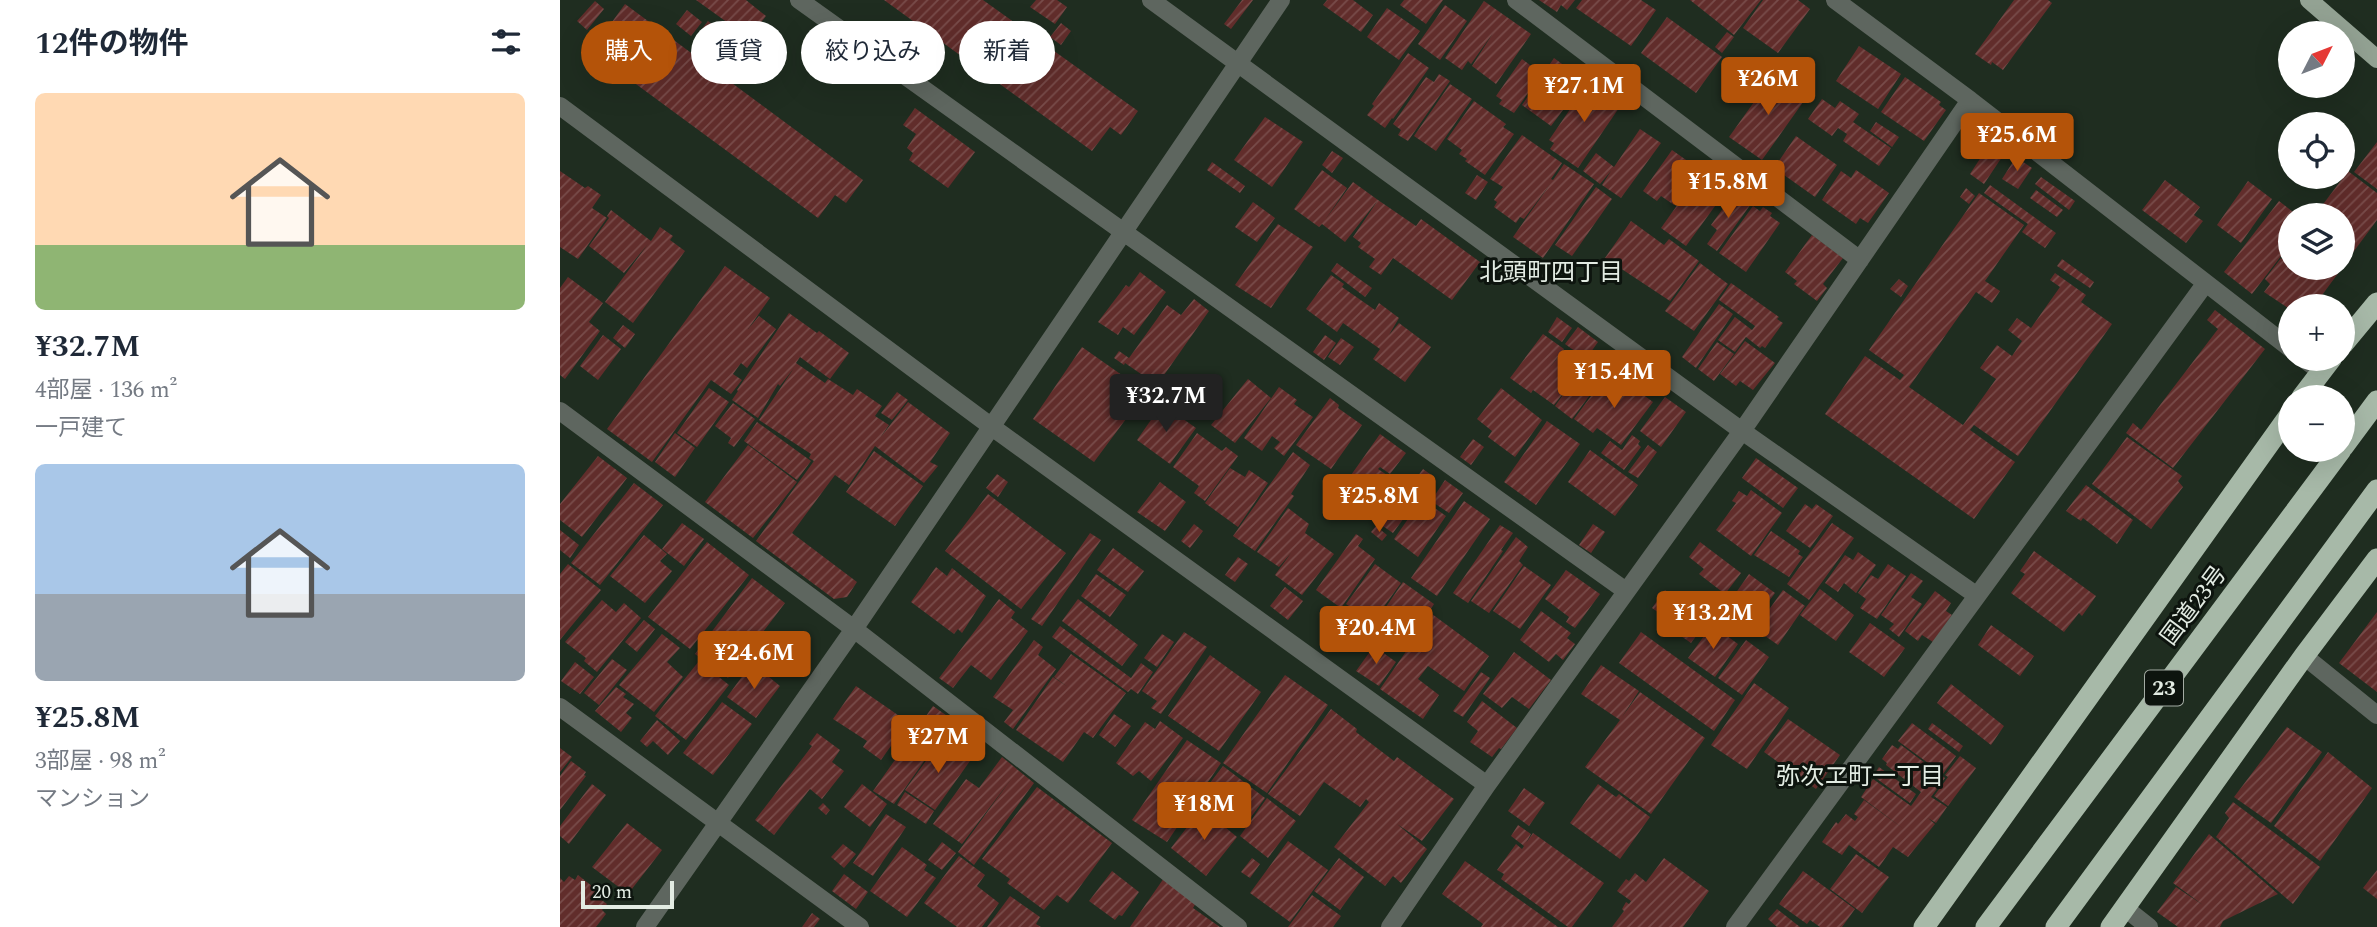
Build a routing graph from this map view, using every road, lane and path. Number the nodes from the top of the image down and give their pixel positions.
1 (799, 0) edge
2 (1151, 0) edge
3 (1281, 0) edge
4 (1516, 0) edge
5 (1835, 0) edge
6 (2309, 0) edge
7 (2377, 59) edge
8 (1238, 62) junction
9 (1970, 100) junction
10 (560, 106) edge
11 (1123, 233) junction
12 (1860, 260) junction
13 (2205, 284) junction
14 (2377, 303) edge
15 (2355, 330) edge
16 (2278, 339) edge
17 (2377, 401) edge
18 (560, 411) edge
19 (992, 427) junction
20 (1742, 431) junction
21 (2278, 431) edge
22 (2355, 431) edge
23 (2332, 462) edge
24 (2377, 490) edge
25 (2377, 559) edge
26 (1626, 591) junction
27 (1976, 595) junction
28 (854, 629) junction
29 (2304, 656) junction
30 (560, 706) edge
31 (2377, 715) edge
32 (1487, 785) junction
33 (718, 823) junction
34 (2125, 908) junction
35 (645, 927) edge
36 (859, 927) edge
37 (1238, 927) edge
38 (1390, 927) edge
39 (1735, 927) edge
40 (1924, 927) edge
41 (1986, 927) edge
42 (2056, 927) edge
43 (2111, 927) edge
44 (2149, 927) edge

1 - 11 street
2 - 8 street
3 - 8 street
4 - 12 street
5 - 9 street
6 - 7 main road
8 - 11 street
8 - 20 street
9 - 12 street
9 - 13 street
10 - 19 street
11 - 19 street
11 - 26 street
12 - 20 street
13 - 16 street
13 - 27 street
14 - 15 highway
17 - 22 highway, 国道23号 / 23
18 - 28 street
19 - 28 street
19 - 32 street
20 - 26 street
20 - 27 street
21 - 40 highway
23 - 41 highway, 国道23号 / 23
24 - 42 highway, 23
25 - 29 highway
26 - 32 street
27 - 39 street
28 - 33 street
28 - 37 street
29 - 31 street
29 - 34 highway
30 - 33 street
32 - 38 street
33 - 35 street
33 - 36 street
34 - 43 highway
34 - 44 street

